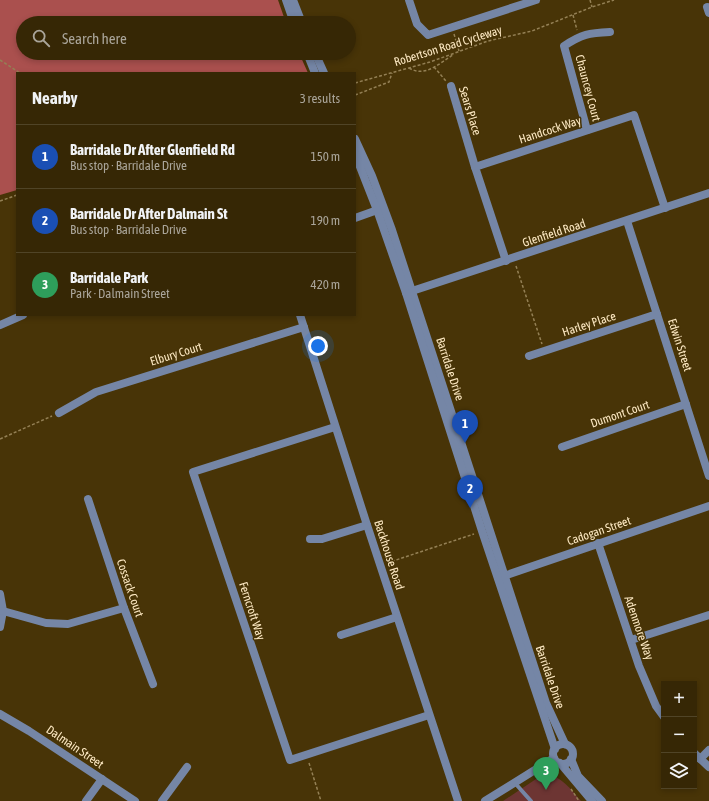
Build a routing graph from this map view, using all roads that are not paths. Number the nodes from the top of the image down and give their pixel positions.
1 (286, 0) edge
2 (293, 0) edge
3 (409, 0) edge
4 (536, 0) edge
5 (518, 3) edge
6 (292, 16) edge
7 (299, 16) edge
8 (610, 32) dead end
9 (310, 60) edge
10 (318, 60) edge
11 (315, 72) edge
12 (324, 72) edge
13 (451, 86) road end
14 (587, 130) junction
15 (356, 142) edge
16 (356, 156) edge
17 (475, 167) junction
18 (709, 193) edge
19 (665, 208) junction
20 (381, 209) junction
21 (356, 218) edge
22 (627, 222) junction
23 (510, 260) junction
24 (409, 292) junction
25 (657, 314) junction
26 (21, 316) edge
27 (300, 316) edge
28 (0, 325) edge
29 (304, 327) junction
30 (529, 356) dead end
31 (686, 404) junction
32 (59, 413) road end
33 (335, 427) junction
34 (562, 447) dead end
35 (709, 476) edge
36 (88, 499) dead end
37 (709, 506) edge
38 (367, 525) junction
39 (310, 539) dead end
40 (598, 543) junction
41 (501, 577) junction
42 (0, 594) edge
43 (124, 608) junction
44 (3, 610) junction
45 (709, 615) edge
46 (397, 617) junction
47 (0, 627) edge
48 (341, 635) dead end
49 (631, 640) junction
50 (153, 684) dead end
51 (661, 712) edge
52 (0, 714) edge
53 (429, 715) junction
54 (565, 744) junction
55 (555, 749) junction
56 (709, 750) edge
57 (697, 756) edge
58 (571, 759) junction
59 (557, 760) junction
60 (187, 767) dead end
61 (709, 767) edge
62 (102, 779) junction
63 (514, 782) junction
64 (86, 801) edge
65 (135, 801) edge
66 (162, 801) edge
67 (458, 801) edge
68 (485, 801) edge
69 (531, 801) edge
70 (592, 801) edge
71 (602, 801) edge

1 - 6 street
2 - 7 street
3 - 5 street
4 - 5 street
8 - 14 street, Chauncey Court
9 - 11 street
10 - 12 street
13 - 17 street, Sears Place
14 - 17 street, Handcock Way
14 - 19 street, Handcock Way
15 - 20 street, Barridale Drive
16 - 20 street, Barridale Drive
17 - 23 street
18 - 19 street, Glenfield Road
19 - 22 street, Glenfield Road
20 - 21 street
20 - 24 street, Barridale Drive
22 - 23 street, Glenfield Road
22 - 25 street, Edwin Street
23 - 24 street, Glenfield Road
24 - 41 street, Barridale Drive
24 - 41 street, Barridale Drive
25 - 30 street, Harley Place
25 - 31 street, Edwin Street
26 - 28 street
27 - 29 street, Backhouse Road
29 - 32 street, Elbury Court
29 - 33 street, Backhouse Road
31 - 34 street, Dumont Court
31 - 35 street, Edwin Street
33 - 38 street, Backhouse Road
33 - 53 street, Ferncroft Way
36 - 43 street, Cossack Court
37 - 40 street, Cadogan Street
38 - 39 street
38 - 46 street, Backhouse Road
40 - 41 street, Cadogan Street
40 - 49 street, Adenmore Way
41 - 54 street, Barridale Drive
41 - 55 street, Barridale Drive
42 - 44 street
43 - 44 street
43 - 50 street, Cossack Court
44 - 47 street
45 - 49 street
46 - 48 street
46 - 53 street, Backhouse Road
49 - 51 street, Adenmore Way
52 - 62 street, Dalmain Street
53 - 67 street, Backhouse Road
54 - 55 street
54 - 58 street
55 - 59 street
56 - 57 street
57 - 61 street
58 - 59 street
58 - 71 street
59 - 63 street
59 - 70 street
60 - 66 street
62 - 64 street
62 - 65 street, Dalmain Street
63 - 68 street
63 - 69 lane

